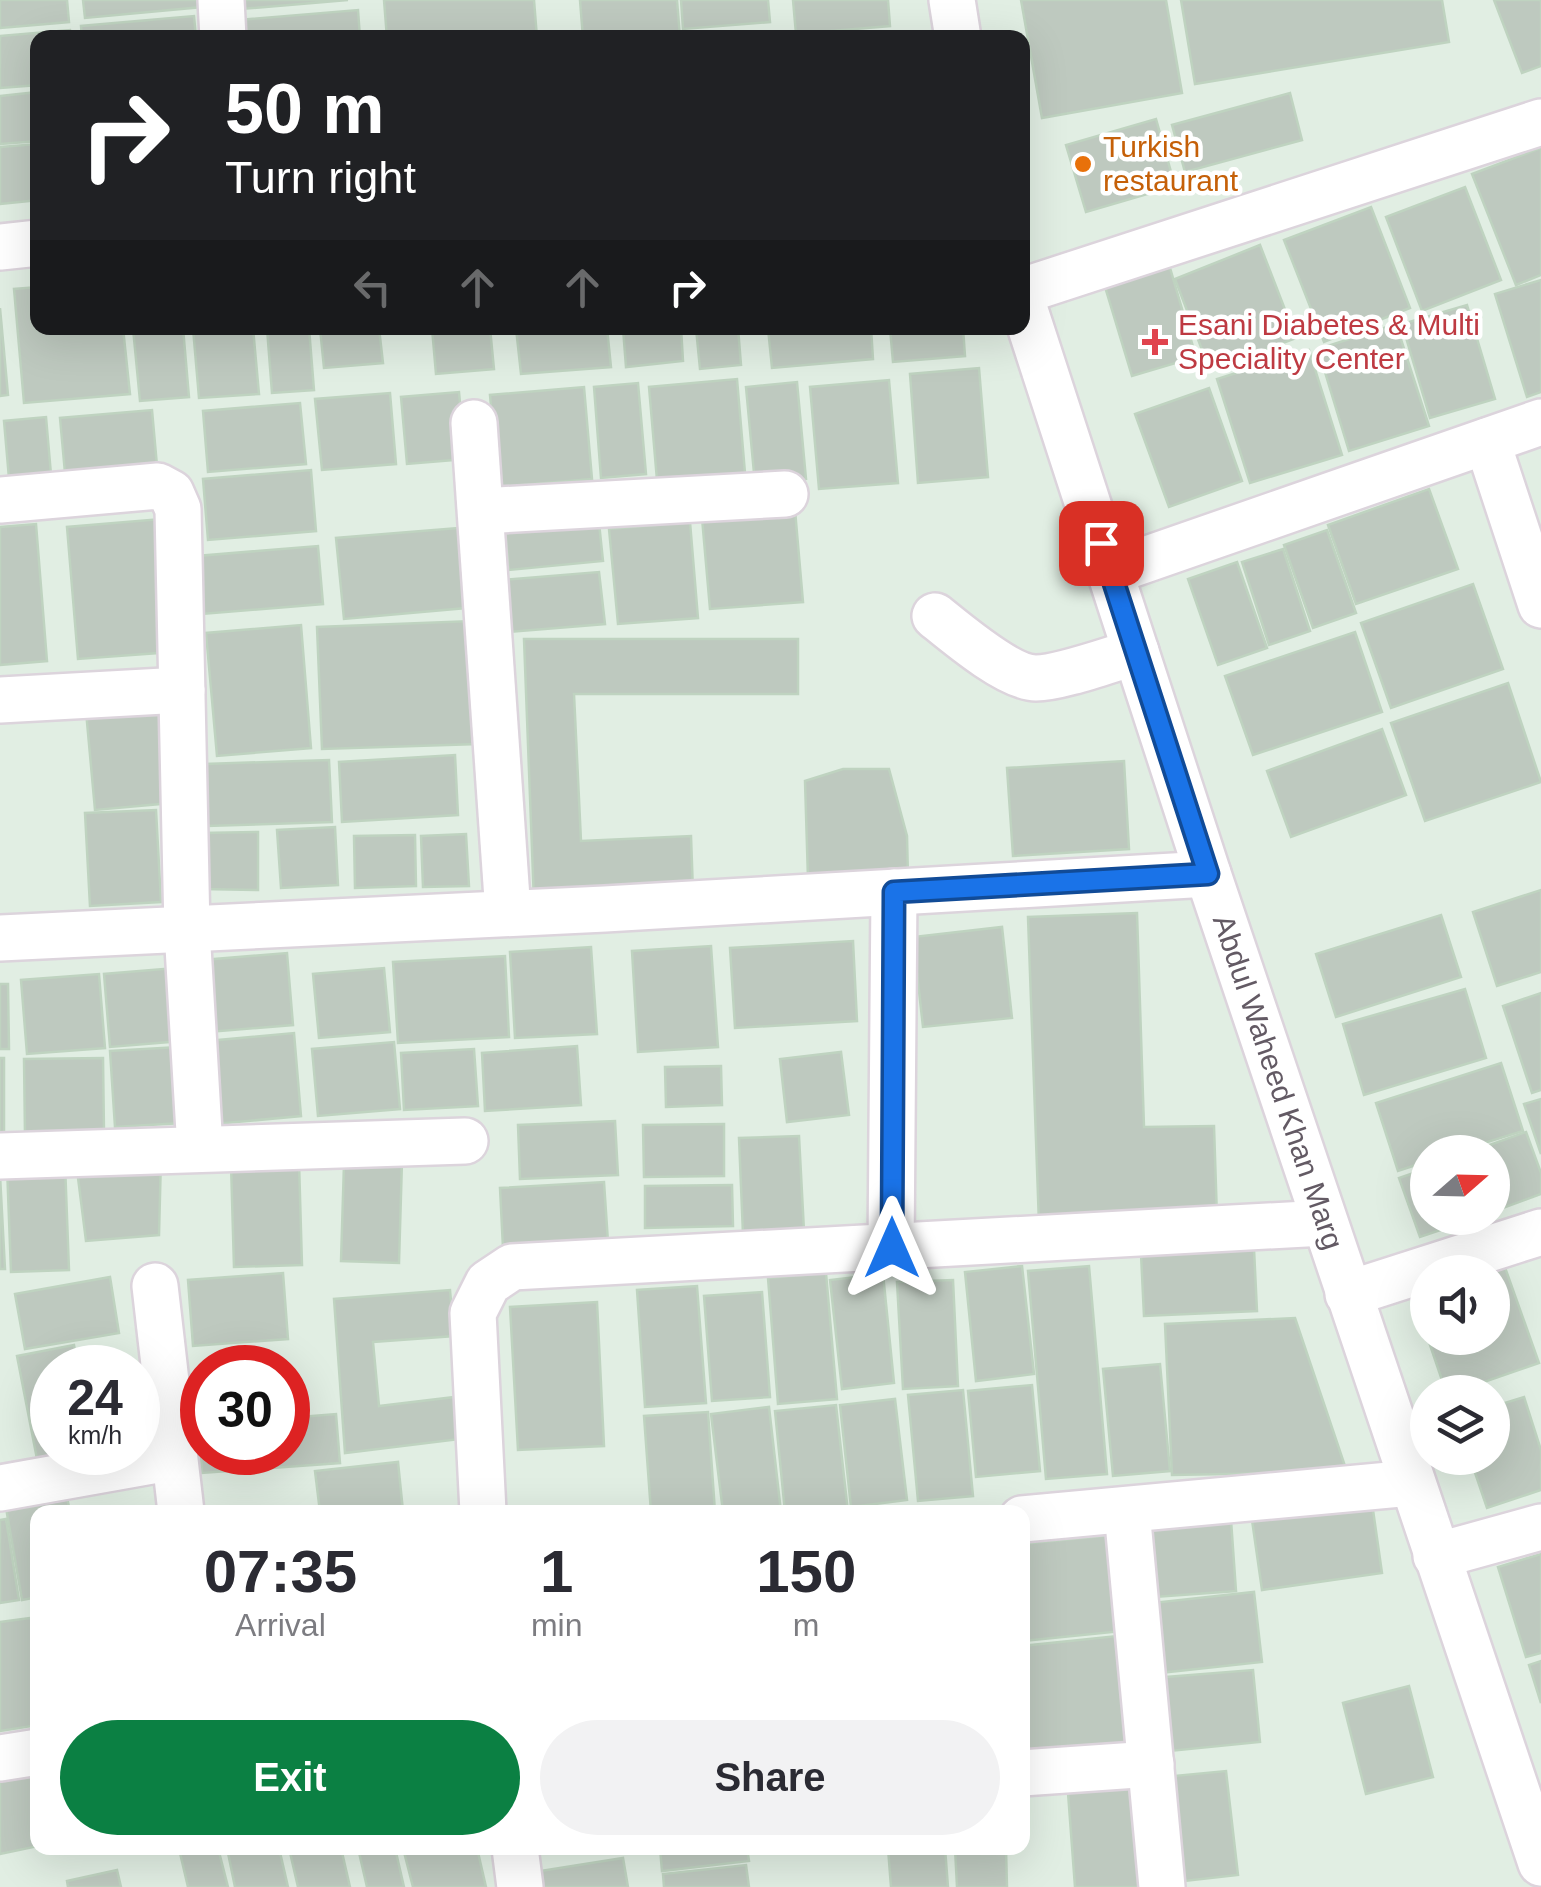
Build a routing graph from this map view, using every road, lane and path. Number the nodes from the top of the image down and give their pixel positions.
1 (221, 0) edge
2 (952, 0) edge
3 (223, 30) edge
4 (957, 30) edge
5 (1541, 122) edge
6 (30, 244) edge
7 (0, 247) edge
8 (1030, 288) edge
9 (1030, 326) edge
10 (1541, 422) edge
11 (474, 423) dead end
12 (1487, 441) junction
13 (785, 494) dead end
14 (0, 500) edge
15 (480, 511) junction
16 (1110, 572) junction
17 (1541, 605) edge
18 (934, 616) dead end
19 (1136, 652) junction
20 (182, 690) junction
21 (0, 700) edge
22 (1208, 874) junction
23 (894, 892) junction
24 (508, 913) junction
25 (187, 930) junction
26 (0, 938) edge
27 (465, 1141) dead end
28 (200, 1149) junction
29 (0, 1156) edge
30 (1324, 1223) junction
31 (1541, 1232) edge
32 (892, 1248) junction
33 (155, 1286) dead end
34 (1348, 1294) junction
35 (174, 1457) junction
36 (1412, 1483) junction
37 (0, 1488) edge
38 (180, 1505) edge
39 (484, 1505) edge
40 (1126, 1511) junction
41 (1030, 1518) edge
42 (1541, 1526) edge
43 (1436, 1556) junction
44 (30, 1753) edge
45 (0, 1758) edge
46 (1151, 1764) junction
47 (1030, 1773) edge
48 (516, 1855) edge
49 (1541, 1862) edge
50 (520, 1887) edge
51 (1162, 1887) edge

1 - 3 street
2 - 4 street
5 - 8 street
6 - 7 street
9 - 16 street, Abdul Waheed Khan Marg
10 - 12 street
11 - 15 street
12 - 16 street
12 - 17 street
13 - 15 street
14 - 20 street
15 - 24 street
16 - 19 street, Abdul Waheed Khan Marg
18 - 19 street
19 - 22 street, Abdul Waheed Khan Marg
20 - 21 street
20 - 25 street
22 - 23 street
22 - 30 street, Abdul Waheed Khan Marg
23 - 24 street
23 - 32 street
24 - 25 street
25 - 26 street
25 - 28 street
27 - 28 street
28 - 29 street
30 - 32 street
30 - 34 street, Abdul Waheed Khan Marg
31 - 34 street
32 - 39 street
33 - 35 street
34 - 36 street, Abdul Waheed Khan Marg
35 - 37 street
35 - 38 street
36 - 40 street
36 - 43 street, Abdul Waheed Khan Marg
40 - 41 street
40 - 46 street
42 - 43 street
43 - 49 street, Abdul Waheed Khan Marg
44 - 45 street
46 - 47 street
46 - 51 street
48 - 50 street

